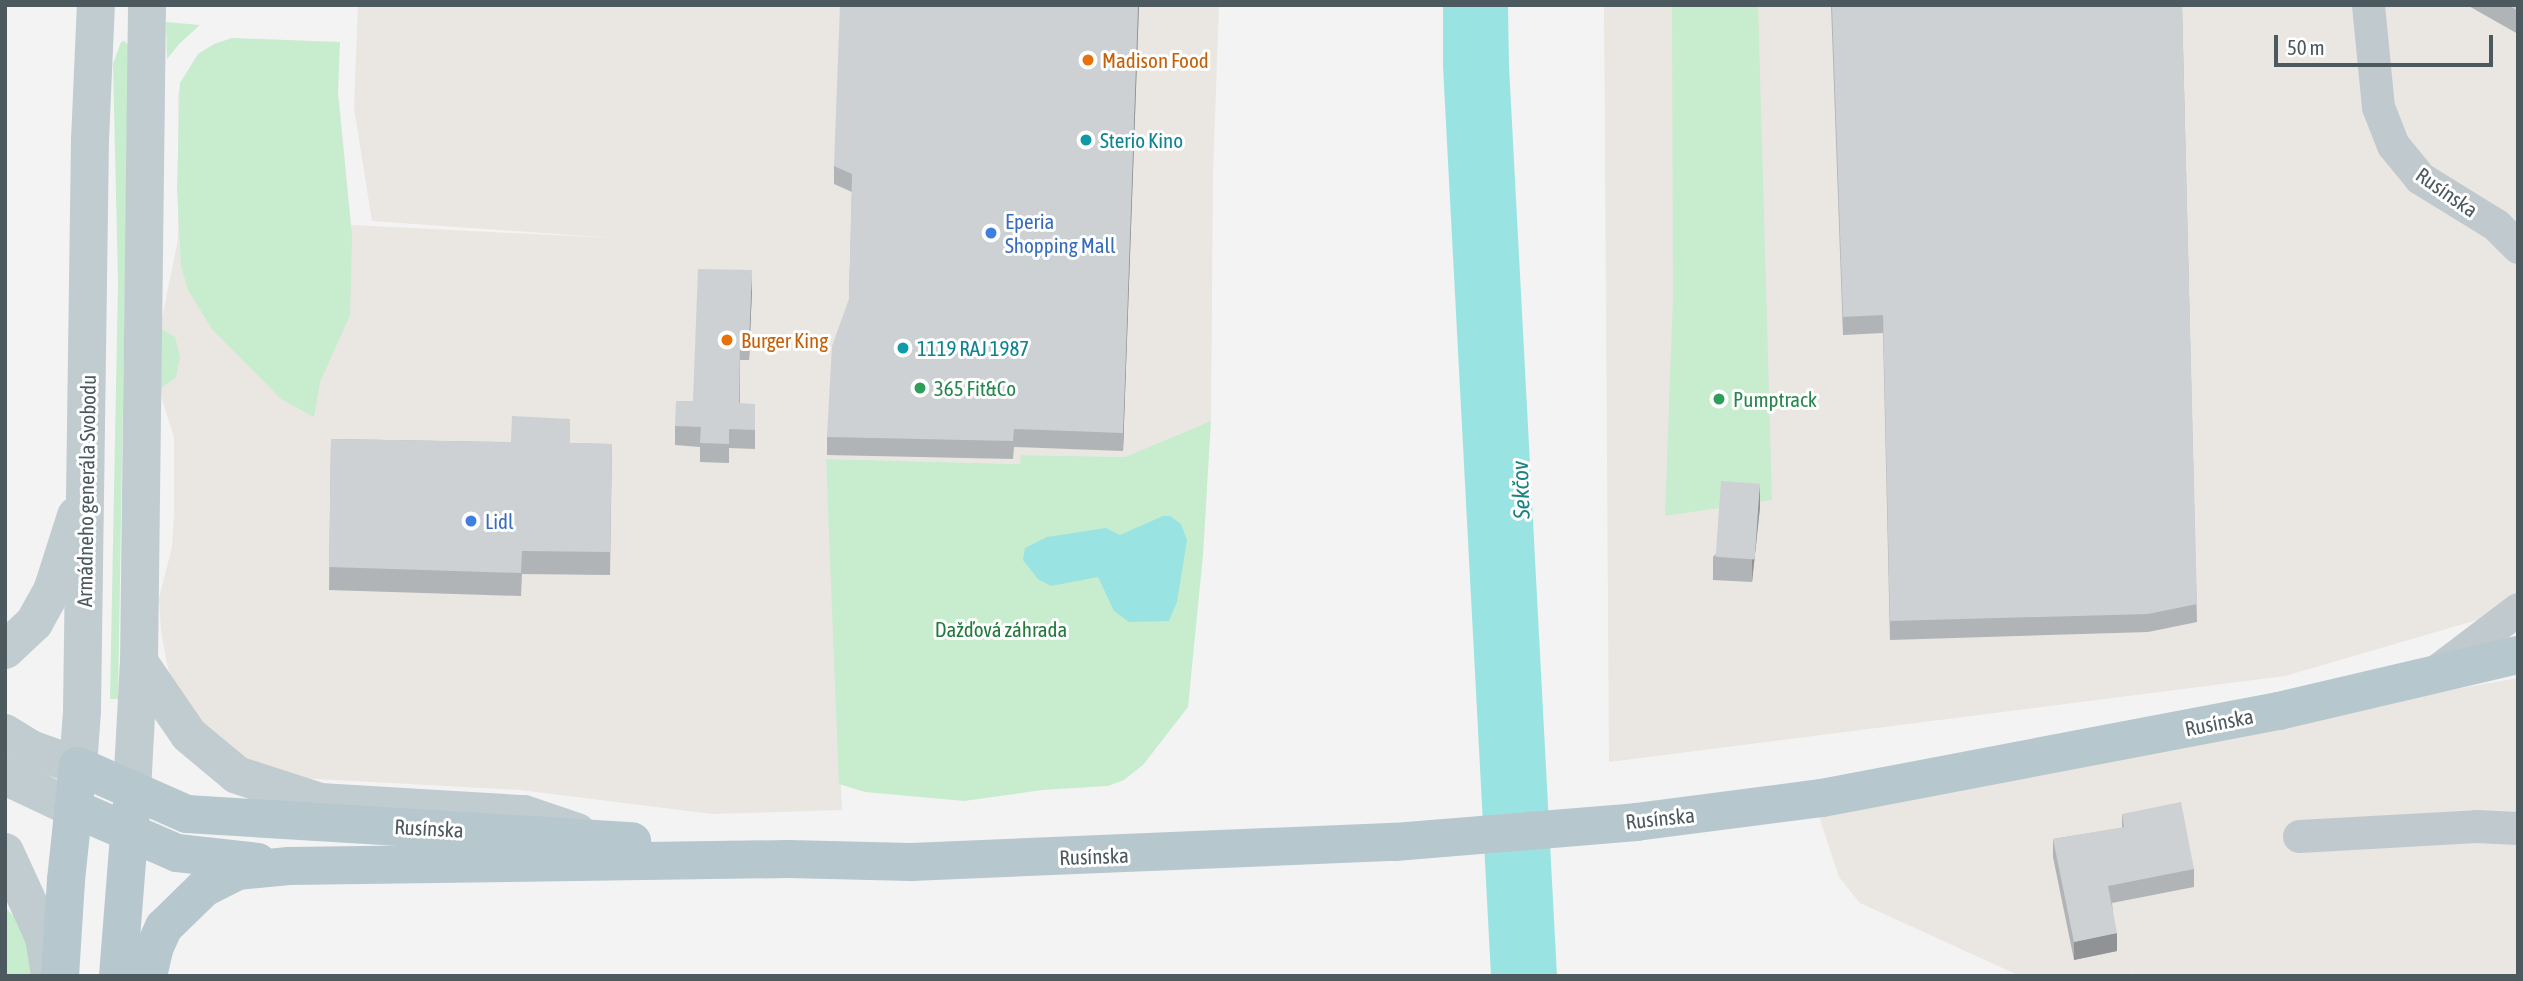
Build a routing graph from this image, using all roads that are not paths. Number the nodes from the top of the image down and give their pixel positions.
1 (96, 5) edge
2 (146, 5) edge
3 (2368, 5) edge
4 (2518, 247) edge
5 (87, 488) junction
6 (2518, 609) edge
7 (5, 650) edge
8 (2518, 654) edge
9 (139, 662) junction
10 (2435, 672) junction
11 (5, 733) edge
12 (78, 766) junction
13 (5, 776) edge
14 (132, 790) junction
15 (74, 808) junction
16 (2518, 828) edge
17 (129, 833) junction
18 (2299, 836) dead end
19 (592, 837) junction
20 (5, 852) edge
21 (788, 859) junction
22 (289, 866) junction
23 (50, 976) edge
24 (60, 976) edge
25 (118, 976) edge
26 (148, 976) edge

1 - 5 street, Armádneho generála Svobodu
2 - 9 street
3 - 4 street, Rusínska
5 - 7 street
5 - 12 street, Armádneho generála Svobodu
6 - 10 street
8 - 10 main road, Rusínska
9 - 14 street
9 - 19 street
10 - 21 main road, Rusínska
11 - 12 street
12 - 14 main road, Rusínska
12 - 15 main road, Armádneho generála Svobodu
13 - 15 street
14 - 17 main road
14 - 19 main road, Rusínska
15 - 17 main road
15 - 24 main road, Armádneho generála Svobodu
16 - 18 street
17 - 22 main road
17 - 25 main road
19 - 21 main road, Rusínska
20 - 23 street
21 - 22 main road, Rusínska
22 - 26 main road

